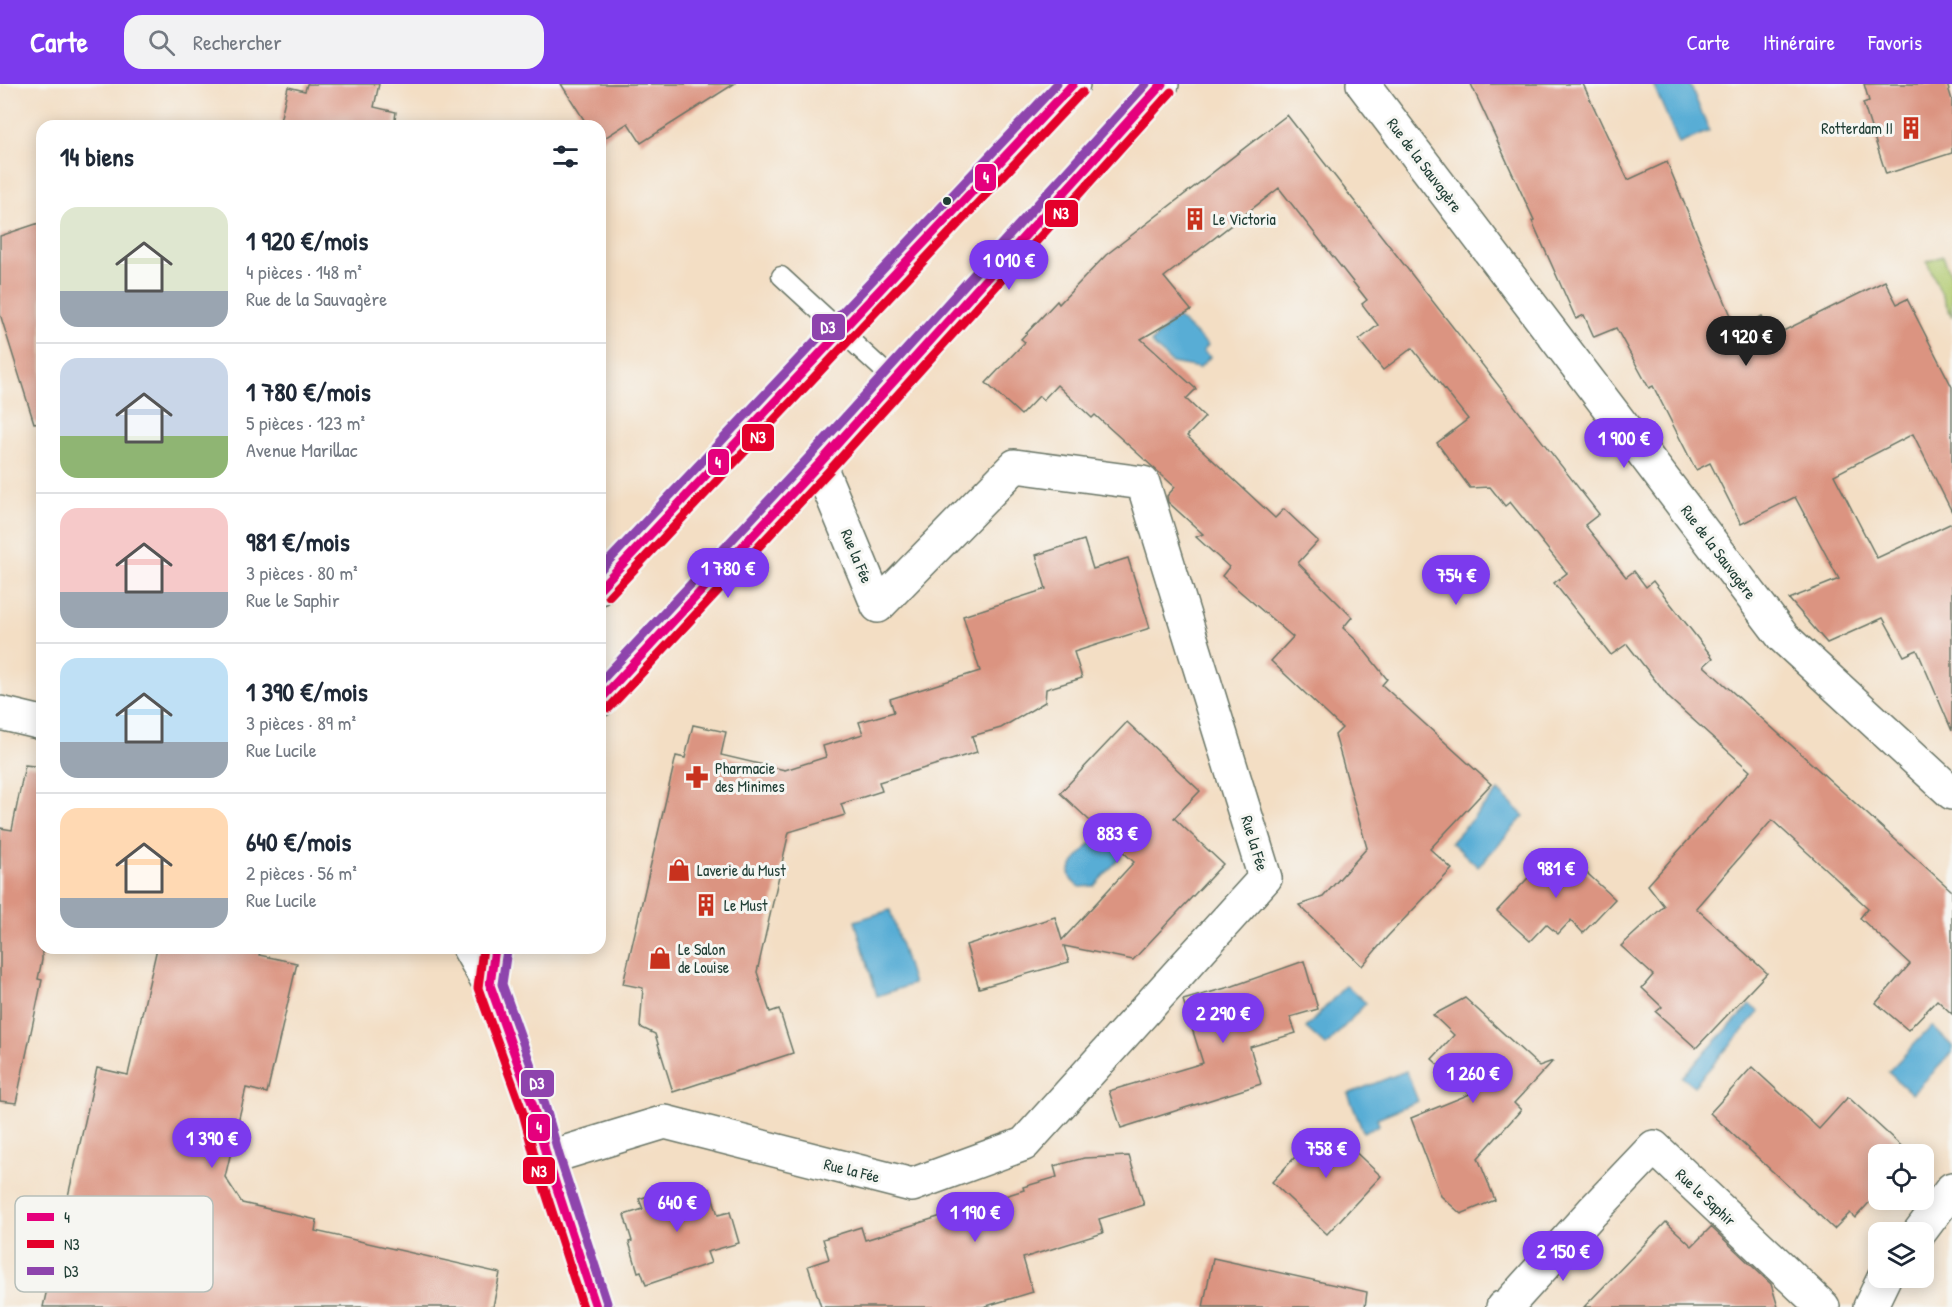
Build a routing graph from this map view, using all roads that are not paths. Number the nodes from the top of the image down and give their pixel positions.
1 (1073, 84) edge
2 (1162, 84) edge
3 (1363, 84) edge
4 (781, 276) dead end
5 (842, 331) junction
6 (894, 380) junction
7 (819, 464) junction
8 (606, 582) edge
9 (606, 694) edge
10 (0, 713) edge
11 (36, 722) edge
12 (1952, 793) edge
13 (472, 954) edge
14 (494, 954) edge
15 (490, 985) junction
16 (547, 1158) junction
17 (1952, 1189) edge
18 (1926, 1222) edge
19 (1879, 1288) edge
20 (596, 1307) edge
21 (1503, 1307) edge
22 (1823, 1307) edge
23 (1870, 1307) edge

1 - 5 street
2 - 6 street
3 - 12 street, Rue de la Sauvagère
4 - 5 lane
5 - 6 lane
5 - 8 street
6 - 7 street
7 - 9 street
7 - 16 street, Rue la Fée
10 - 11 street
13 - 15 street
14 - 15 street
15 - 16 street
16 - 20 street
17 - 18 street
19 - 23 street
21 - 22 street, Rue le Saphir

